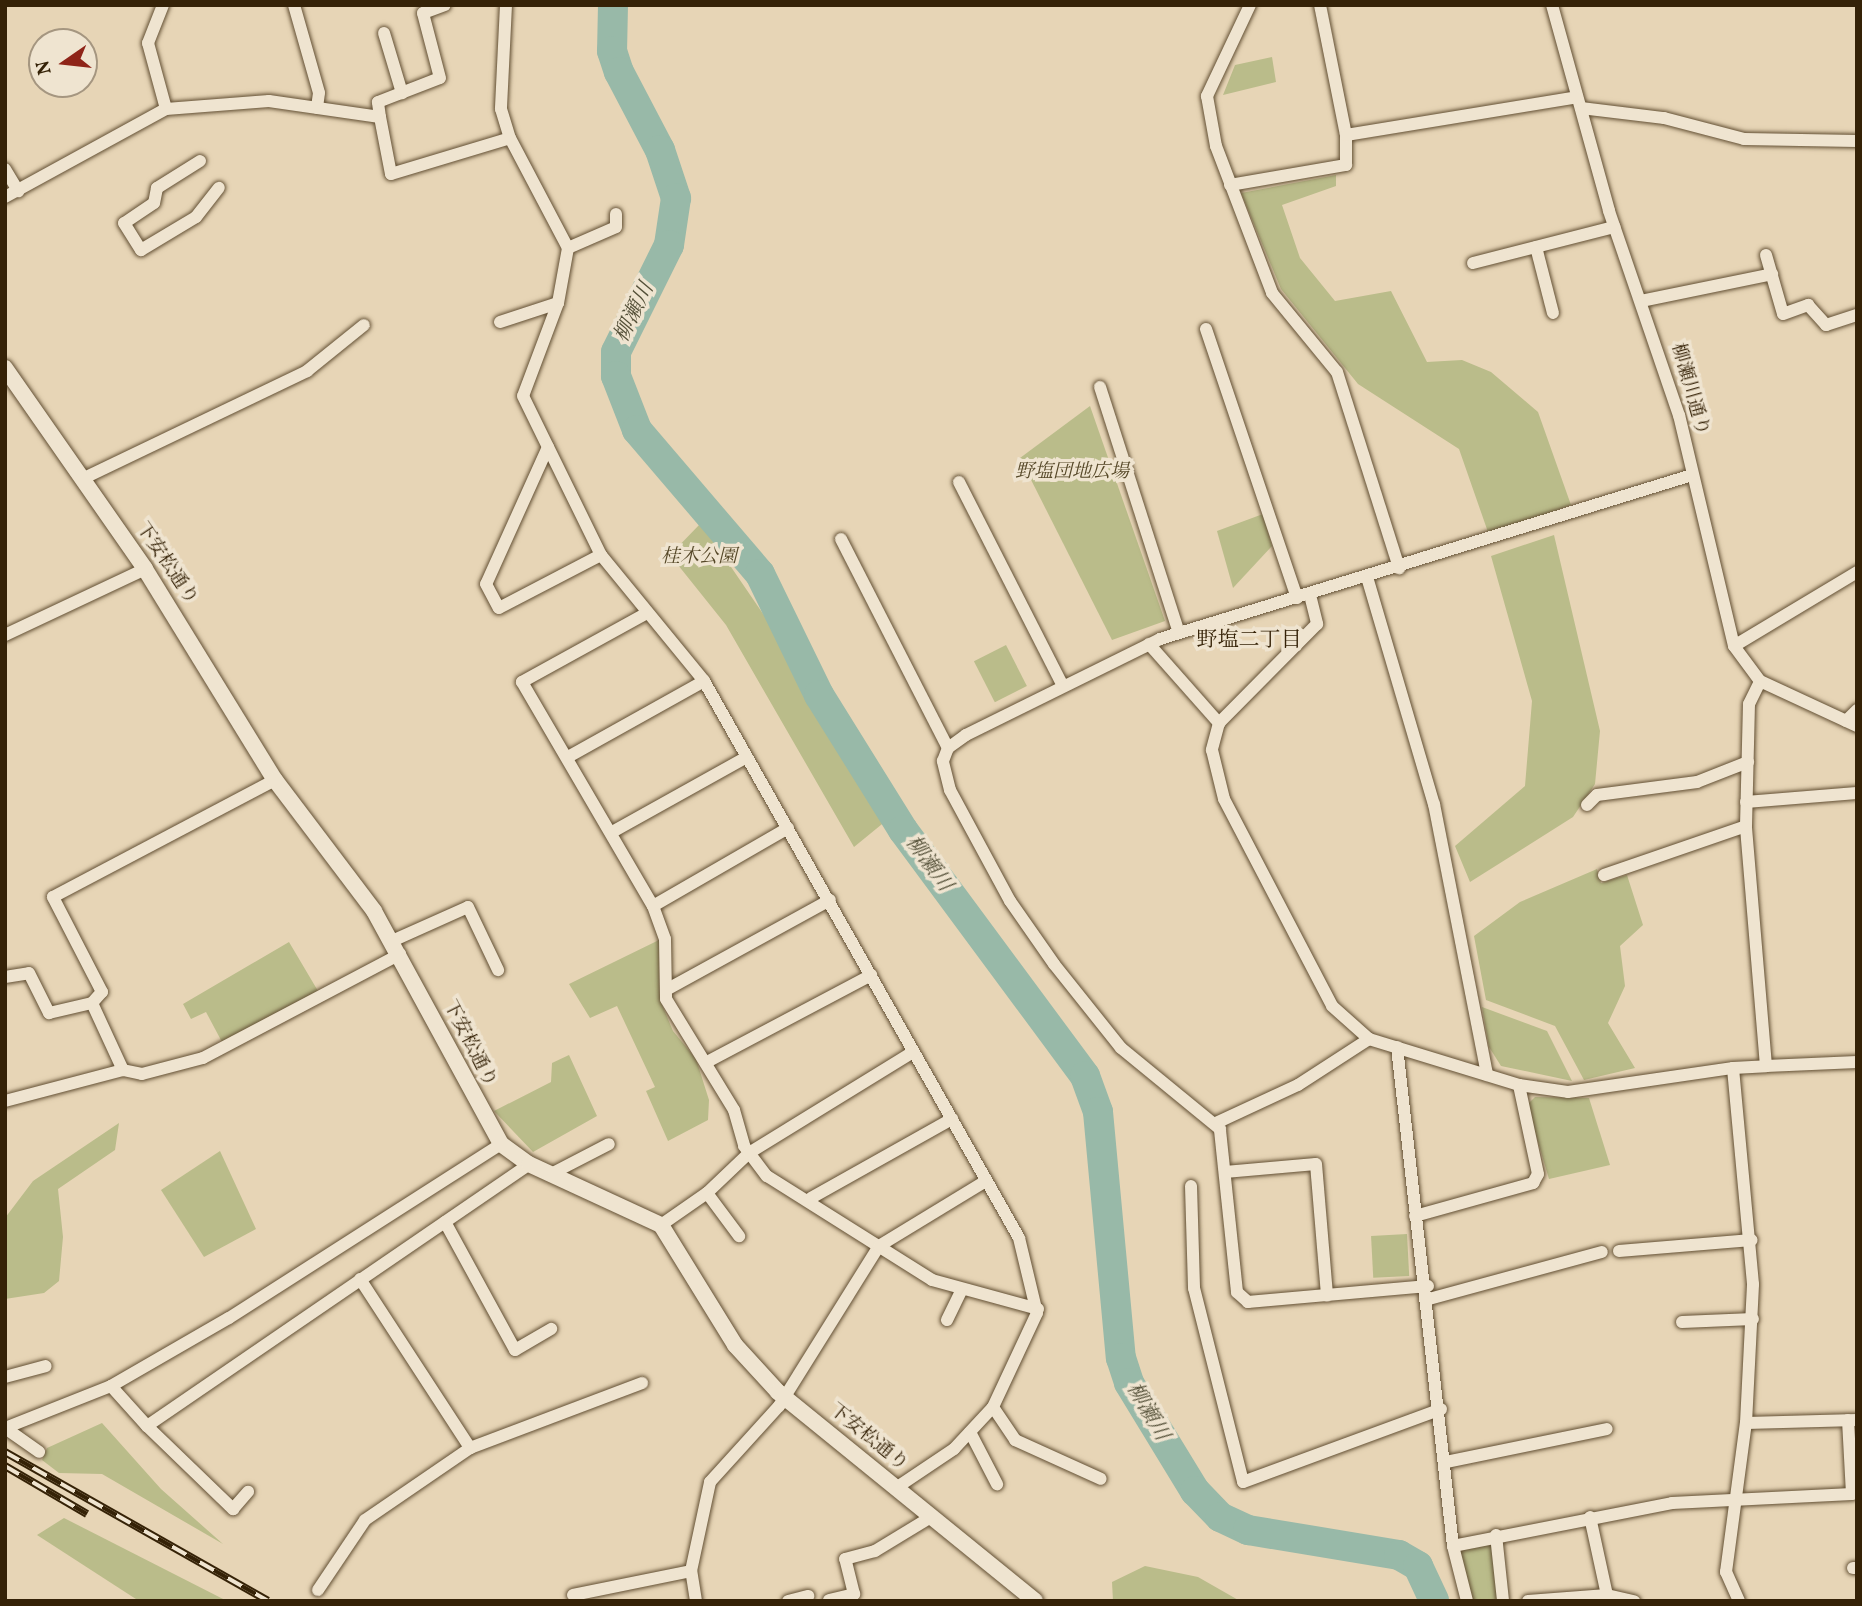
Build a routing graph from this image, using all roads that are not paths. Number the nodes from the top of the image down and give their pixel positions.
1 (163, 5) edge
2 (295, 5) edge
3 (445, 5) edge
4 (506, 5) edge
5 (1250, 5) edge
6 (1320, 5) edge
7 (1552, 5) edge
8 (384, 33) dead end
9 (402, 93) junction
10 (1579, 103) junction
11 (317, 108) junction
12 (166, 109) junction
13 (380, 117) junction
14 (1346, 135) junction
15 (510, 138) junction
16 (1857, 141) edge
17 (200, 161) dead end
18 (5, 169) edge
19 (1230, 185) junction
20 (219, 188) dead end
21 (18, 191) junction
22 (5, 197) edge
23 (616, 214) dead end
24 (1614, 227) junction
25 (1536, 247) junction
26 (568, 248) junction
27 (1766, 255) dead end
28 (1473, 263) dead end
29 (1772, 274) junction
30 (1641, 301) junction
31 (558, 303) junction
32 (1553, 313) dead end
33 (1857, 315) edge
34 (500, 322) dead end
35 (364, 325) dead end
36 (1206, 329) dead end
37 (5, 368) edge
38 (1100, 387) dead end
39 (548, 447) junction
40 (1692, 475) junction
41 (82, 479) junction
42 (959, 482) dead end
43 (841, 540) dead end
44 (601, 555) junction
45 (1399, 568) junction
46 (145, 569) junction
47 (1857, 572) edge
48 (1367, 577) junction
49 (1304, 596) junction
50 (647, 614) junction
51 (1179, 633) junction
52 (5, 635) edge
53 (1149, 644) junction
54 (1734, 646) junction
55 (704, 681) junction
56 (1760, 681) junction
57 (1062, 684) junction
58 (1857, 710) edge
59 (1219, 723) junction
60 (1852, 723) edge
61 (948, 748) junction
62 (568, 757) junction
63 (747, 757) junction
64 (1748, 761) junction
65 (275, 780) junction
66 (1857, 793) edge
67 (1746, 802) junction
68 (1587, 805) dead end
69 (1746, 826) junction
70 (788, 828) junction
71 (614, 831) junction
72 (1604, 875) dead end
73 (830, 900) junction
74 (653, 906) junction
75 (396, 947) junction
76 (498, 970) dead end
77 (871, 975) junction
78 (5, 977) edge
79 (666, 990) junction
80 (92, 1003) junction
81 (1369, 1039) junction
82 (1397, 1046) junction
83 (913, 1052) junction
84 (707, 1062) junction
85 (1857, 1062) edge
86 (1766, 1066) junction
87 (1732, 1068) junction
88 (123, 1070) junction
89 (1487, 1075) junction
90 (1518, 1085) junction
91 (5, 1101) edge
92 (952, 1119) junction
93 (1216, 1122) junction
94 (501, 1144) junction
95 (608, 1144) dead end
96 (749, 1153) junction
97 (529, 1164) junction
98 (1225, 1172) junction
99 (551, 1174) junction
100 (986, 1181) junction
101 (1191, 1186) dead end
102 (707, 1194) junction
103 (811, 1198) junction
104 (1415, 1216) junction
105 (445, 1222) junction
106 (661, 1225) junction
107 (739, 1236) dead end
108 (1752, 1241) junction
109 (879, 1246) junction
110 (1619, 1251) dead end
111 (1602, 1252) dead end
112 (360, 1279) junction
113 (962, 1289) junction
114 (1429, 1293) junction
115 (1327, 1296) junction
116 (1038, 1309) junction
117 (1753, 1319) junction
118 (947, 1320) dead end
119 (1682, 1322) dead end
120 (551, 1329) dead end
121 (46, 1366) dead end
122 (5, 1377) edge
123 (642, 1383) dead end
124 (111, 1386) junction
125 (782, 1396) junction
126 (993, 1407) junction
127 (1441, 1409) junction
128 (1852, 1420) edge
129 (1746, 1423) junction
130 (147, 1426) junction
131 (7, 1429) edge
132 (1607, 1429) dead end
133 (970, 1432) junction
134 (470, 1448) junction
135 (39, 1452) dead end
136 (1446, 1462) junction
137 (1101, 1479) dead end
138 (997, 1484) dead end
139 (896, 1488) junction
140 (248, 1492) dead end
141 (1737, 1498) junction
142 (932, 1517) junction
143 (1590, 1517) junction
144 (1496, 1535) junction
145 (1453, 1546) junction
146 (691, 1571) junction
147 (318, 1590) dead end
148 (573, 1595) dead end
149 (1607, 1595) junction
150 (808, 1596) dead end
151 (829, 1600) edge
152 (696, 1601) edge
153 (788, 1601) edge
154 (1035, 1601) edge
155 (1467, 1601) edge
156 (1503, 1601) edge
157 (1528, 1601) edge
158 (1634, 1601) edge
159 (1739, 1601) edge

1 - 12 street
2 - 11 street
3 - 9 street
4 - 15 street
5 - 19 street
6 - 14 street
7 - 10 street, 柳瀬川通り
8 - 9 street
9 - 13 street
10 - 14 street
10 - 16 street
10 - 24 street, 柳瀬川通り
11 - 12 street
11 - 13 street
12 - 21 street
13 - 15 street
14 - 19 street
15 - 26 street
17 - 20 street
18 - 21 street
19 - 45 street
21 - 22 street
23 - 26 street
24 - 25 street
24 - 30 street, 柳瀬川通り
25 - 28 street
25 - 32 street
26 - 31 street
27 - 29 street
29 - 30 street
29 - 33 street
30 - 40 street, 柳瀬川通り
31 - 34 street
31 - 39 street
35 - 41 street
36 - 49 street
37 - 41 street, 下安松通り
38 - 51 street
39 - 44 street
39 - 44 street
40 - 45 street
40 - 54 street, 柳瀬川通り
41 - 46 street, 下安松通り
42 - 57 street
43 - 61 street
44 - 50 street
45 - 48 street
46 - 52 street
46 - 65 street, 下安松通り
47 - 54 street
48 - 49 street
48 - 89 street
49 - 51 street
49 - 59 street
50 - 55 street
50 - 62 street
51 - 53 street
53 - 57 street
53 - 59 street
54 - 56 street, 柳瀬川通り
55 - 62 street
55 - 63 street
56 - 60 street, 柳瀬川通り
56 - 64 street
57 - 61 street
58 - 60 street
59 - 81 street
61 - 93 street
62 - 71 street
63 - 70 street
63 - 71 street
64 - 67 street
64 - 68 street
65 - 75 street, 下安松通り
65 - 80 street
66 - 67 street
67 - 69 street
69 - 72 street
69 - 86 street
70 - 73 street
70 - 74 street
71 - 74 street
73 - 77 street
73 - 79 street
74 - 79 street
75 - 76 street
75 - 88 street
75 - 94 street, 下安松通り
77 - 83 street
77 - 84 street
78 - 80 street
79 - 84 street
80 - 88 street
81 - 82 street
81 - 93 street
82 - 89 street
82 - 104 street
83 - 92 street
83 - 96 street
84 - 96 street
85 - 86 street
86 - 87 street
87 - 90 street
87 - 108 street
88 - 91 street
89 - 90 street
90 - 104 street
92 - 100 street
92 - 103 street
93 - 98 street
94 - 97 street, 下安松通り
94 - 124 street
95 - 99 street
96 - 102 street
96 - 103 street
97 - 99 street, 下安松通り
97 - 105 street
98 - 115 street
98 - 115 street
99 - 106 street, 下安松通り
100 - 109 street
100 - 116 street
101 - 127 street
102 - 106 street
102 - 107 street
103 - 109 street
104 - 114 street
105 - 112 street
105 - 120 street
106 - 125 street, 下安松通り
108 - 110 street
108 - 117 street
109 - 113 street
109 - 125 street
111 - 114 street
112 - 130 street
112 - 134 street
113 - 116 street
113 - 118 street
114 - 115 street
114 - 127 street
116 - 126 street
117 - 119 street
117 - 129 street
121 - 122 street
123 - 134 street
124 - 130 street
124 - 131 street
125 - 139 street, 下安松通り
125 - 146 street
126 - 133 street
126 - 137 street
127 - 136 street
128 - 129 street
128 - 141 street
129 - 141 street
130 - 140 street
131 - 135 street
132 - 136 street
133 - 138 street
133 - 139 street
134 - 147 street
136 - 145 street
139 - 142 street, 下安松通り
141 - 143 street
141 - 159 street
142 - 151 street
142 - 154 street, 下安松通り
143 - 144 street
143 - 149 street
144 - 145 street
144 - 156 street
145 - 155 street
146 - 148 street
146 - 152 street
149 - 157 street
149 - 158 street
150 - 153 street

